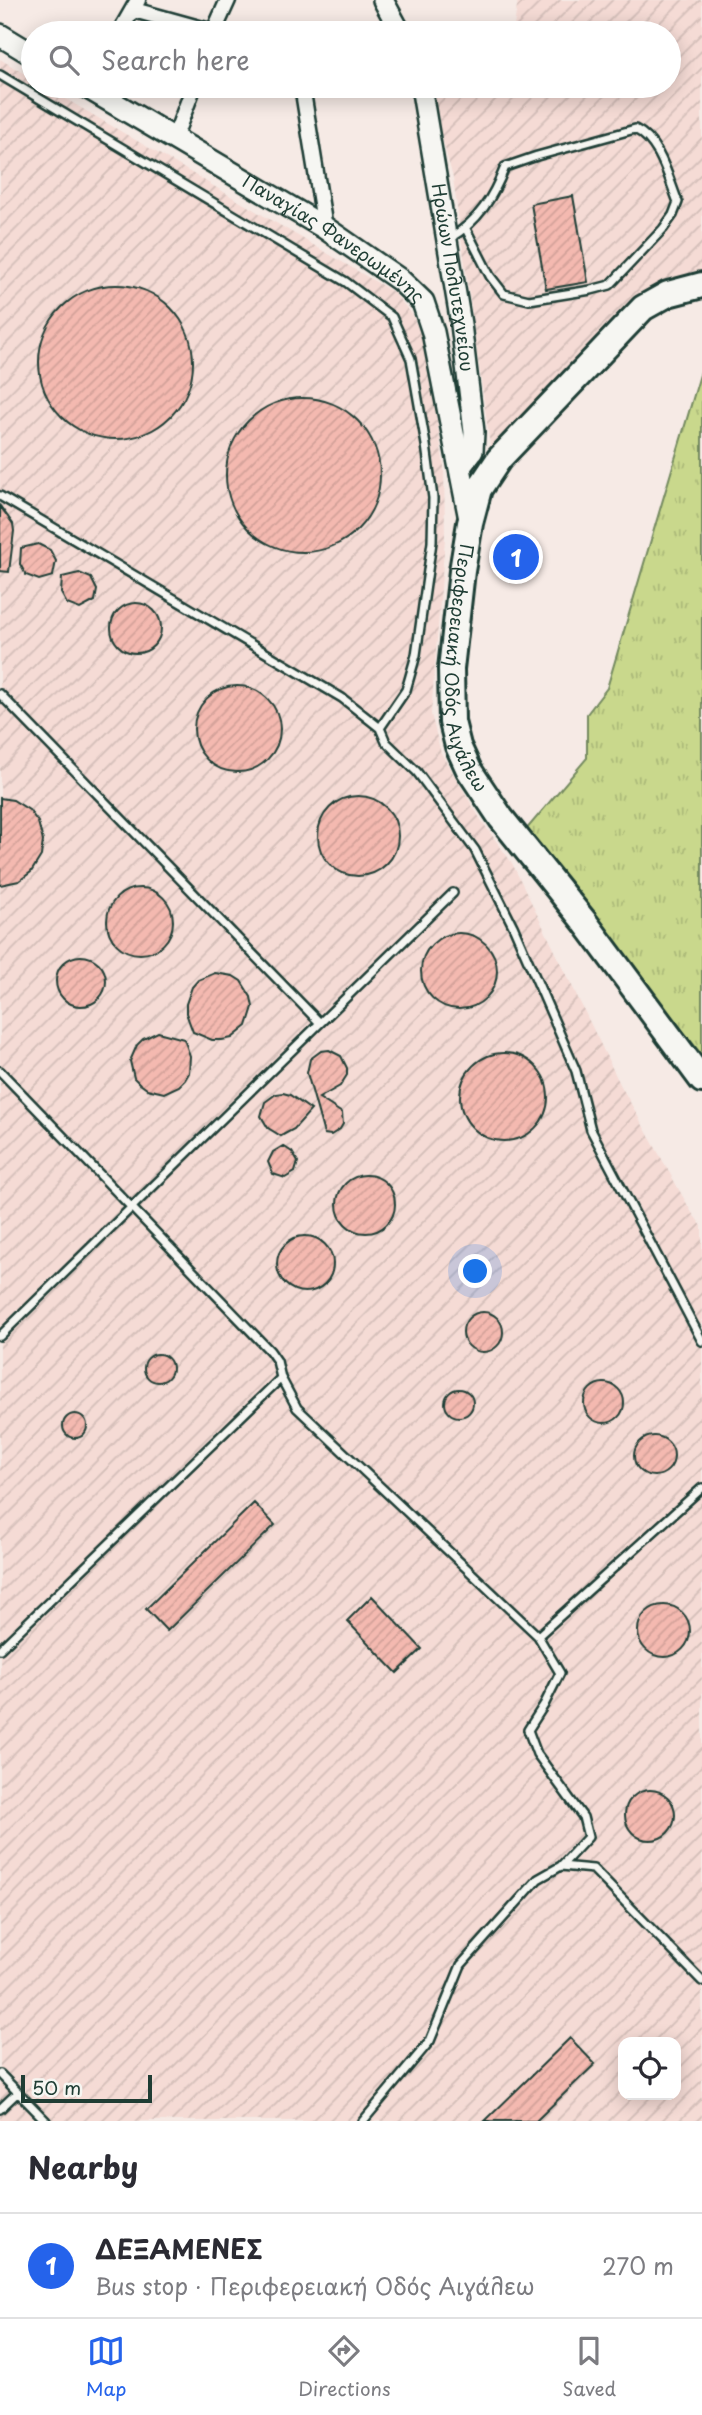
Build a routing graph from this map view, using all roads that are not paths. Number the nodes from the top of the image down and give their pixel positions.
1 (228, 0) edge
2 (383, 0) edge
3 (136, 5) edge
4 (126, 21) edge
5 (181, 21) edge
6 (219, 21) edge
7 (394, 21) edge
8 (0, 36) edge
9 (21, 48) edge
10 (0, 75) edge
11 (21, 88) edge
12 (38, 98) edge
13 (106, 98) edge
14 (189, 98) edge
15 (304, 98) edge
16 (423, 98) edge
17 (174, 139) junction
18 (325, 228) junction
19 (466, 229) junction
20 (447, 240) junction
21 (702, 285) edge
22 (461, 467) junction
23 (0, 496) edge
24 (470, 523) junction
25 (0, 694) edge
26 (380, 728) junction
27 (453, 893) dead end
28 (320, 1023) junction
29 (0, 1071) edge
30 (702, 1080) edge
31 (132, 1208) junction
32 (0, 1336) edge
33 (702, 1341) edge
34 (281, 1378) junction
35 (702, 1488) edge
36 (538, 1636) junction
37 (0, 1649) edge
38 (561, 1866) junction
39 (702, 1981) edge
40 (0, 2074) edge
41 (18, 2092) junction
42 (0, 2109) edge
43 (46, 2121) edge
44 (363, 2121) edge

1 - 6 street
2 - 7 street
3 - 4 street
3 - 5 street
8 - 9 main road
10 - 11 lane
12 - 26 lane
13 - 17 main road, Παναγίας Φανερωμένης
14 - 17 street
15 - 18 street
16 - 20 street, Ηρώων Πολυτεχνείου
17 - 18 main road, Παναγίας Φανερωμένης
18 - 22 main road, Παναγίας Φανερωμένης
19 - 19 lane
19 - 20 lane
20 - 22 street, Ηρώων Πολυτεχνείου
21 - 24 highway, Περιφερειακή Οδός Αιγάλεω
22 - 24 main road, Παναγίας Φανερωμένης
23 - 26 lane
24 - 30 highway, Περιφερειακή Οδός Αιγάλεω
25 - 28 lane
26 - 33 lane
27 - 28 lane
28 - 31 lane
29 - 31 lane
31 - 32 lane
31 - 34 lane
34 - 36 lane
34 - 37 lane
35 - 36 lane
36 - 38 lane
38 - 39 lane
38 - 44 lane
40 - 41 lane
41 - 42 lane
41 - 43 lane

